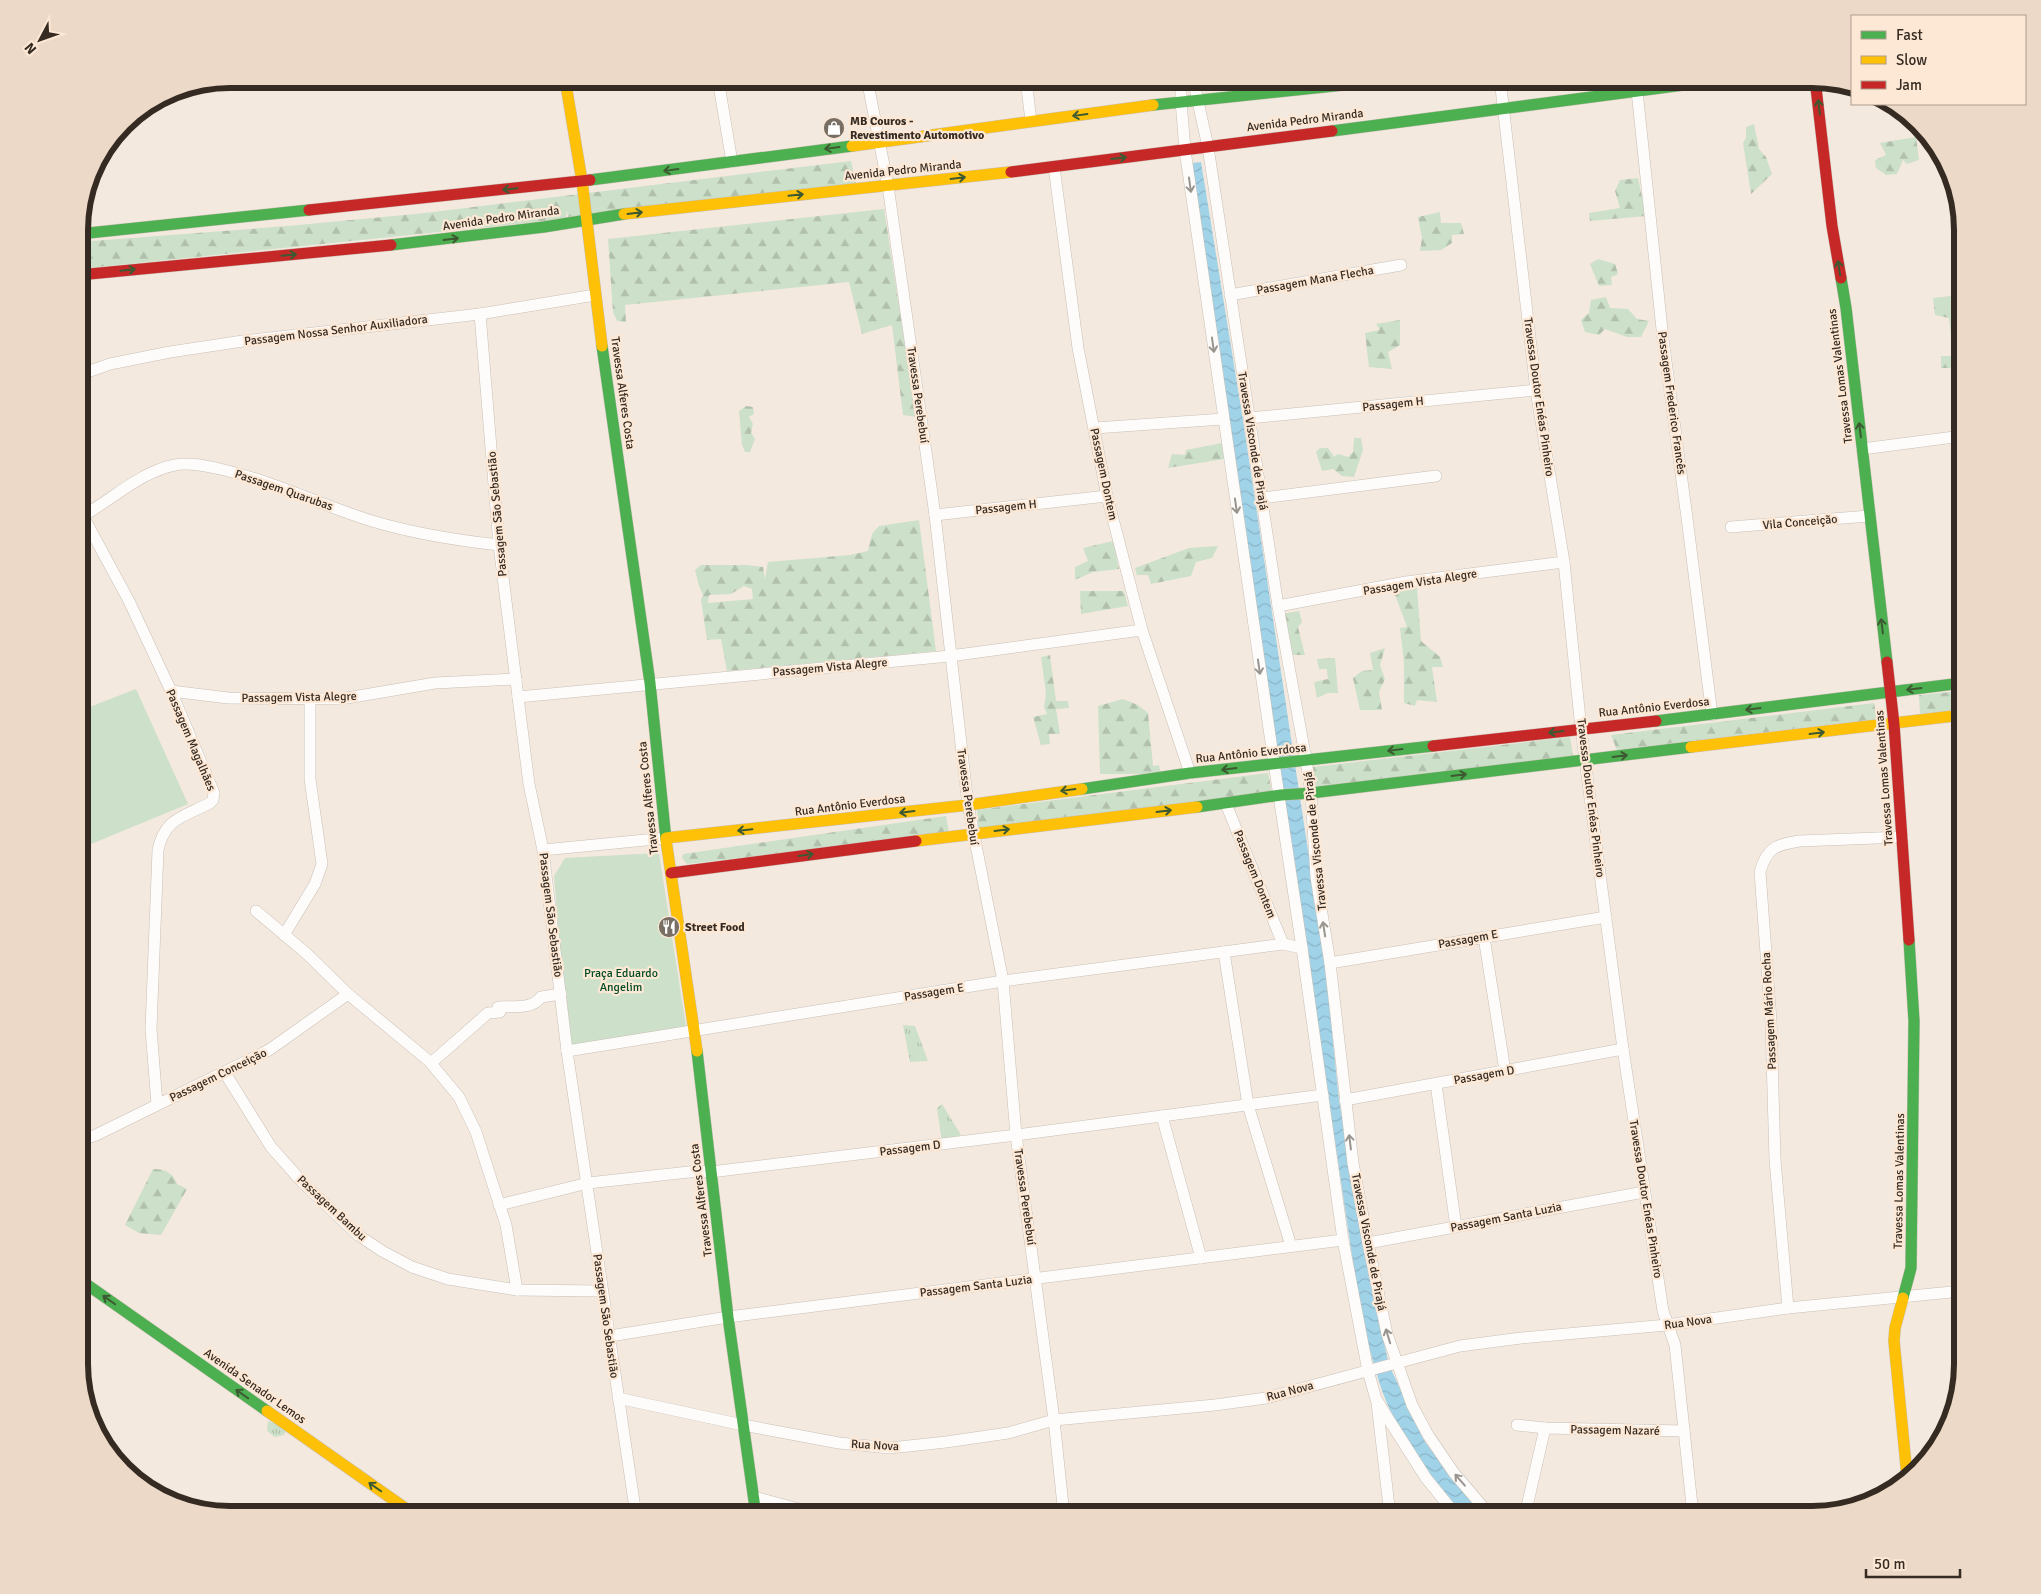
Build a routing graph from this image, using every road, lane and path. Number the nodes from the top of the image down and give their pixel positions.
1 (566, 87) edge
2 (719, 87) edge
3 (869, 87) edge
4 (1027, 87) edge
5 (1181, 87) edge
6 (1195, 87) edge
7 (1320, 87) edge
8 (1501, 87) edge
9 (1668, 87) edge
10 (1816, 87) edge
11 (1637, 91) junction
12 (1199, 99) junction
13 (1181, 101) junction
14 (1504, 108) junction
15 (1031, 121) junction
16 (880, 141) junction
17 (1208, 147) junction
18 (1185, 150) junction
19 (732, 162) junction
20 (1054, 167) junction
21 (582, 181) junction
22 (888, 186) junction
23 (586, 220) junction
24 (88, 233) edge
25 (1401, 265) dead end
26 (88, 274) edge
27 (595, 295) junction
28 (1230, 295) junction
29 (480, 314) junction
30 (88, 372) edge
31 (1536, 390) junction
32 (1250, 418) junction
33 (1223, 419) junction
34 (1095, 428) junction
35 (1954, 437) edge
36 (1862, 449) junction
37 (1436, 476) dead end
38 (1107, 496) junction
39 (1262, 498) junction
40 (88, 513) edge
41 (935, 515) junction
42 (1869, 516) junction
43 (1732, 527) dead end
44 (88, 529) edge
45 (499, 545) junction
46 (1564, 562) junction
47 (1278, 606) junction
48 (1142, 630) junction
49 (950, 656) junction
50 (516, 679) junction
51 (650, 683) junction
52 (1954, 684) edge
53 (171, 691) junction
54 (1891, 692) junction
55 (518, 697) junction
56 (310, 698) junction
57 (1712, 714) junction
58 (1954, 715) edge
59 (1894, 724) junction
60 (1581, 729) junction
61 (1585, 760) junction
62 (1304, 761) junction
63 (1275, 763) junction
64 (1190, 773) junction
65 (1308, 793) junction
66 (1279, 795) junction
67 (1226, 804) junction
68 (968, 805) junction
69 (972, 833) junction
70 (1902, 837) junction
71 (666, 838) junction
72 (543, 850) junction
73 (671, 873) junction
74 (256, 911) dead end
75 (1606, 916) junction
76 (284, 935) junction
77 (1484, 937) junction
78 (1284, 944) junction
79 (1302, 948) junction
80 (1224, 952) junction
81 (1330, 963) junction
82 (1003, 981) junction
83 (348, 994) junction
84 (561, 994) junction
85 (694, 1030) junction
86 (1623, 1049) junction
87 (567, 1051) junction
88 (431, 1063) junction
89 (1505, 1071) junction
90 (225, 1073) junction
91 (1436, 1084) junction
92 (1323, 1095) junction
93 (1345, 1100) junction
94 (157, 1104) junction
95 (1248, 1105) junction
96 (1162, 1116) junction
97 (1016, 1135) junction
98 (88, 1138) edge
99 (712, 1172) junction
100 (588, 1183) junction
101 (1644, 1192) junction
102 (499, 1205) junction
103 (1456, 1226) junction
104 (1343, 1240) junction
105 (1368, 1243) junction
106 (1291, 1246) junction
107 (1201, 1258) junction
108 (1036, 1279) junction
109 (88, 1285) edge
110 (517, 1290) junction
111 (602, 1291) junction
112 (1954, 1292) edge
113 (1903, 1298) junction
114 (1788, 1308) junction
115 (728, 1317) junction
116 (1667, 1325) junction
117 (610, 1336) junction
118 (1394, 1363) junction
119 (1370, 1370) junction
120 (618, 1398) junction
121 (1376, 1399) junction
122 (1054, 1420) junction
123 (743, 1425) junction
124 (1517, 1425) dead end
125 (1546, 1428) junction
126 (1684, 1431) junction
127 (1906, 1470) edge
128 (754, 1497) junction
129 (400, 1506) edge
130 (635, 1506) edge
131 (755, 1506) edge
132 (788, 1506) edge
133 (1063, 1506) edge
134 (1389, 1506) edge
135 (1449, 1506) edge
136 (1482, 1506) edge
137 (1527, 1506) edge
138 (1692, 1506) edge

1 - 21 street, Travessa Alferes Costa
2 - 19 street
3 - 16 street, Travessa Perebebuí
4 - 15 street
5 - 13 street, Travessa Visconde de Pirajá
6 - 12 street, Travessa Visconde de Pirajá
7 - 12 street, Avenida Pedro Miranda
8 - 14 street, Travessa Doutor Enéas Pinheiro
9 - 11 street, Avenida Pedro Miranda
36 -> 10 street, Travessa Lomas Valentinas
11 - 14 street, Avenida Pedro Miranda
11 - 57 street, Passagem Frederico Francês
12 - 13 street, Avenida Pedro Miranda
12 - 17 street, Travessa Visconde de Pirajá
13 -> 15 street, Avenida Pedro Miranda
13 - 18 street, Travessa Visconde de Pirajá
14 - 17 street, Avenida Pedro Miranda
14 - 31 street, Travessa Doutor Enéas Pinheiro
15 - 16 street, Avenida Pedro Miranda
16 -> 19 street, Avenida Pedro Miranda
16 - 22 street, Travessa Perebebuí
17 - 18 street, Avenida Pedro Miranda
17 - 28 street, Travessa Visconde de Pirajá
20 -> 18 street, Avenida Pedro Miranda
18 -> 33 street, Travessa Visconde de Pirajá
19 -> 21 street, Avenida Pedro Miranda
22 -> 20 street, Avenida Pedro Miranda
20 - 34 street, Passagem Dontem
21 - 23 street, Travessa Alferes Costa
21 -> 24 street, Avenida Pedro Miranda
23 -> 22 street, Avenida Pedro Miranda
22 - 41 street, Travessa Perebebuí
26 -> 23 street, Avenida Pedro Miranda
23 - 27 street, Travessa Alferes Costa
25 - 28 street, Passagem Mana Flecha
27 - 29 street, Passagem Nossa Senhor Auxiliadora
27 - 51 street, Travessa Alferes Costa
28 - 32 street, Travessa Visconde de Pirajá
29 - 30 street, Passagem Nossa Senhor Auxiliadora
29 - 45 street, Passagem São Sebastião
31 - 32 street, Passagem H
31 - 46 street, Travessa Doutor Enéas Pinheiro
32 - 39 street, Travessa Visconde de Pirajá
33 - 34 street
33 -> 63 street, Travessa Visconde de Pirajá
34 - 38 street, Passagem Dontem
35 - 36 street
36 - 42 street, Travessa Lomas Valentinas
37 - 39 street
38 - 41 street, Passagem H
38 - 48 street, Passagem Dontem
39 - 47 street, Travessa Visconde de Pirajá
40 - 45 street, Passagem Quarubas
41 - 49 street, Travessa Perebebuí
42 - 43 street, Vila Conceição
54 -> 42 street, Travessa Lomas Valentinas
44 - 53 street, Passagem Magalhães
45 - 50 street, Passagem São Sebastião
46 - 47 street, Passagem Vista Alegre
46 - 60 street, Travessa Doutor Enéas Pinheiro
47 - 62 street, Travessa Visconde de Pirajá
48 - 49 street, Passagem Vista Alegre
48 - 64 street, Passagem Dontem
49 - 51 street, Passagem Vista Alegre
49 - 68 street, Travessa Perebebuí
50 - 55 street, Passagem São Sebastião
50 - 56 street, Passagem Vista Alegre
51 - 55 street, Passagem Vista Alegre
51 - 71 street, Travessa Alferes Costa
52 -> 54 street, Rua Antônio Everdosa
53 - 56 street, Passagem Vista Alegre
53 - 94 street, Passagem Magalhães
54 -> 57 street, Rua Antônio Everdosa
54 - 59 street, Travessa Lomas Valentinas
55 - 72 street, Passagem São Sebastião
56 - 76 street
57 - 60 street, Rua Antônio Everdosa
58 - 59 street
61 -> 59 street
59 - 70 street, Travessa Lomas Valentinas
60 - 61 street, Travessa Doutor Enéas Pinheiro
60 -> 62 street, Rua Antônio Everdosa
65 -> 61 street
61 - 75 street, Travessa Doutor Enéas Pinheiro
62 - 63 street, Rua Antônio Everdosa
62 - 65 street, Travessa Visconde de Pirajá
63 -> 64 street, Rua Antônio Everdosa
63 - 66 street, Travessa Visconde de Pirajá
64 -> 68 street, Rua Antônio Everdosa
65 - 66 street
81 -> 65 street, Travessa Visconde de Pirajá
66 - 67 street
66 - 79 street, Travessa Visconde de Pirajá
69 -> 67 street
67 - 78 street, Passagem Dontem
68 - 69 street, Travessa Perebebuí
68 -> 71 street, Rua Antônio Everdosa
73 -> 69 street
69 - 82 street, Travessa Perebebuí
70 - 113 street, Travessa Lomas Valentinas
70 - 114 street, Passagem Mário Rocha
71 - 72 street, Rua Antônio Everdosa
71 - 73 street, Travessa Alferes Costa
72 - 84 street, Passagem São Sebastião
73 - 85 street, Travessa Alferes Costa
74 - 76 street
75 - 77 street, Passagem E
75 - 86 street, Travessa Doutor Enéas Pinheiro
76 - 83 street
77 - 81 street, Passagem E
77 - 89 street
78 - 79 street, Passagem E
78 - 80 street, Passagem E
79 - 92 street, Travessa Visconde de Pirajá
80 - 82 street, Passagem E
80 - 95 street
81 - 93 street, Travessa Visconde de Pirajá
82 - 85 street, Passagem E
82 - 97 street, Travessa Perebebuí
83 - 88 street
83 - 90 street, Passagem Conceição
84 - 87 street, Passagem São Sebastião
84 - 88 street
85 - 87 street, Passagem E
85 - 99 street, Travessa Alferes Costa
86 - 89 street, Passagem D
86 - 101 street, Travessa Doutor Enéas Pinheiro
87 - 100 street, Passagem São Sebastião
88 - 102 street
89 - 91 street, Passagem D
90 - 94 street, Passagem Conceição
90 - 110 street, Passagem Bambu
91 - 93 street, Passagem D
91 - 103 street
92 - 95 street, Passagem D
92 - 104 street, Travessa Visconde de Pirajá
105 -> 93 street, Travessa Visconde de Pirajá
94 - 98 street, Passagem Conceição
95 - 96 street, Passagem D
95 - 106 street
96 - 97 street, Passagem D
96 - 107 street
97 - 99 street, Passagem D
97 - 108 street, Travessa Perebebuí
99 - 100 street, Passagem D
99 - 115 street, Travessa Alferes Costa
100 - 102 street, Passagem D
100 - 111 street, Passagem São Sebastião
101 - 103 street, Passagem Santa Luzia
101 - 116 street, Travessa Doutor Enéas Pinheiro
102 - 110 street
103 - 105 street, Passagem Santa Luzia
104 - 106 street, Passagem Santa Luzia
104 - 119 street, Travessa Visconde de Pirajá
118 -> 105 street, Travessa Visconde de Pirajá
106 - 107 street, Passagem Santa Luzia
107 - 108 street, Passagem Santa Luzia
108 - 115 street, Passagem Santa Luzia
108 - 122 street, Travessa Perebebuí
129 -> 109 street, Avenida Senador Lemos
110 - 111 street, Passagem Bambu
111 - 117 street, Passagem São Sebastião
112 - 113 street, Rua Nova
113 - 114 street, Rua Nova
113 - 127 street, Travessa Lomas Valentinas
114 - 116 street, Rua Nova
115 - 117 street, Passagem Santa Luzia
115 - 123 street, Travessa Alferes Costa
116 - 118 street, Rua Nova
116 - 126 street, Travessa Doutor Enéas Pinheiro
117 - 120 street, Passagem São Sebastião
118 - 119 street, Rua Nova
136 -> 118 street, Travessa Visconde de Pirajá
119 - 121 street, Travessa Visconde de Pirajá
119 - 122 street, Rua Nova
120 - 123 street, Rua Nova
120 - 130 street, Passagem São Sebastião
121 - 134 street
121 - 135 street, Travessa Visconde de Pirajá
122 - 123 street, Rua Nova
122 - 133 street, Travessa Perebebuí
123 - 128 street, Travessa Alferes Costa
124 - 125 street, Passagem Nazaré
125 - 126 street, Passagem Nazaré
125 - 137 street
126 - 138 street, Travessa Doutor Enéas Pinheiro
128 - 131 street, Travessa Alferes Costa
128 - 132 street

